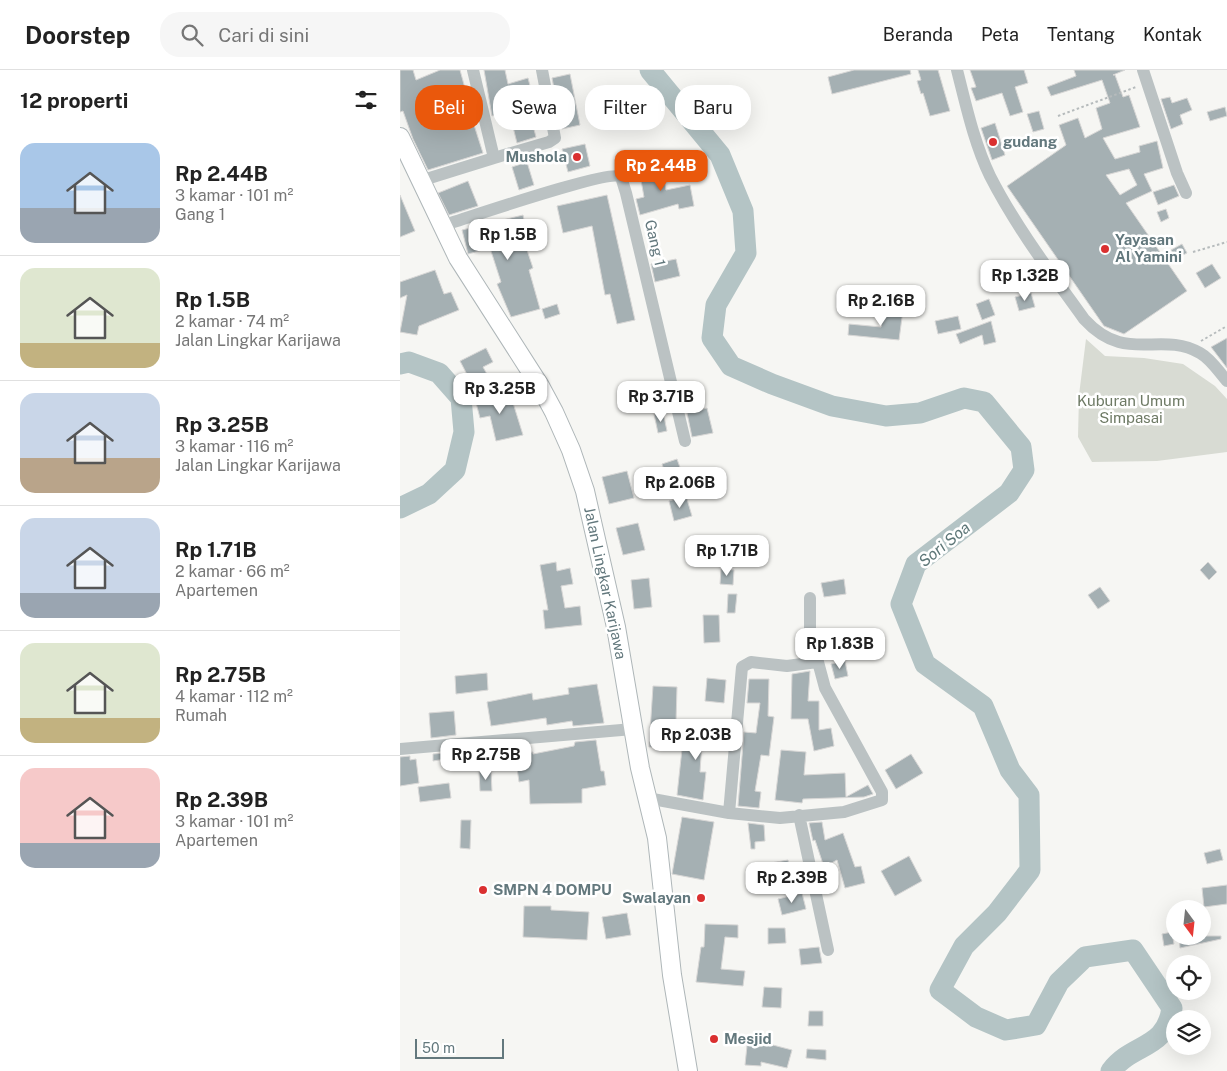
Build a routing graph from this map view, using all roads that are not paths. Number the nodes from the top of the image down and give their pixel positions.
1 (473, 70) edge
2 (542, 70) edge
3 (957, 70) edge
4 (1143, 70) edge
5 (400, 137) edge
6 (494, 158) junction
7 (420, 181) junction
8 (1186, 194) dead end
9 (441, 226) junction
10 (1227, 381) edge
11 (685, 441) dead end
12 (810, 598) dead end
13 (817, 662) junction
14 (633, 729) junction
15 (400, 749) edge
16 (647, 798) junction
17 (729, 814) junction
18 (799, 815) junction
19 (828, 950) dead end
20 (688, 1071) edge

1 - 6 street
2 - 6 street
3 - 10 street
4 - 8 street
5 - 7 main road, Jalan Lingkar Karijawa
6 - 7 street
7 - 9 main road, Jalan Lingkar Karijawa
9 - 11 street, Gang 1
9 - 14 main road, Jalan Lingkar Karijawa
12 - 13 street
13 - 17 street
13 - 18 street
14 - 15 street
14 - 16 main road, Jalan Lingkar Karijawa
16 - 17 street
16 - 20 main road, Jalan Lingkar Karijawa
17 - 18 street
18 - 19 street

